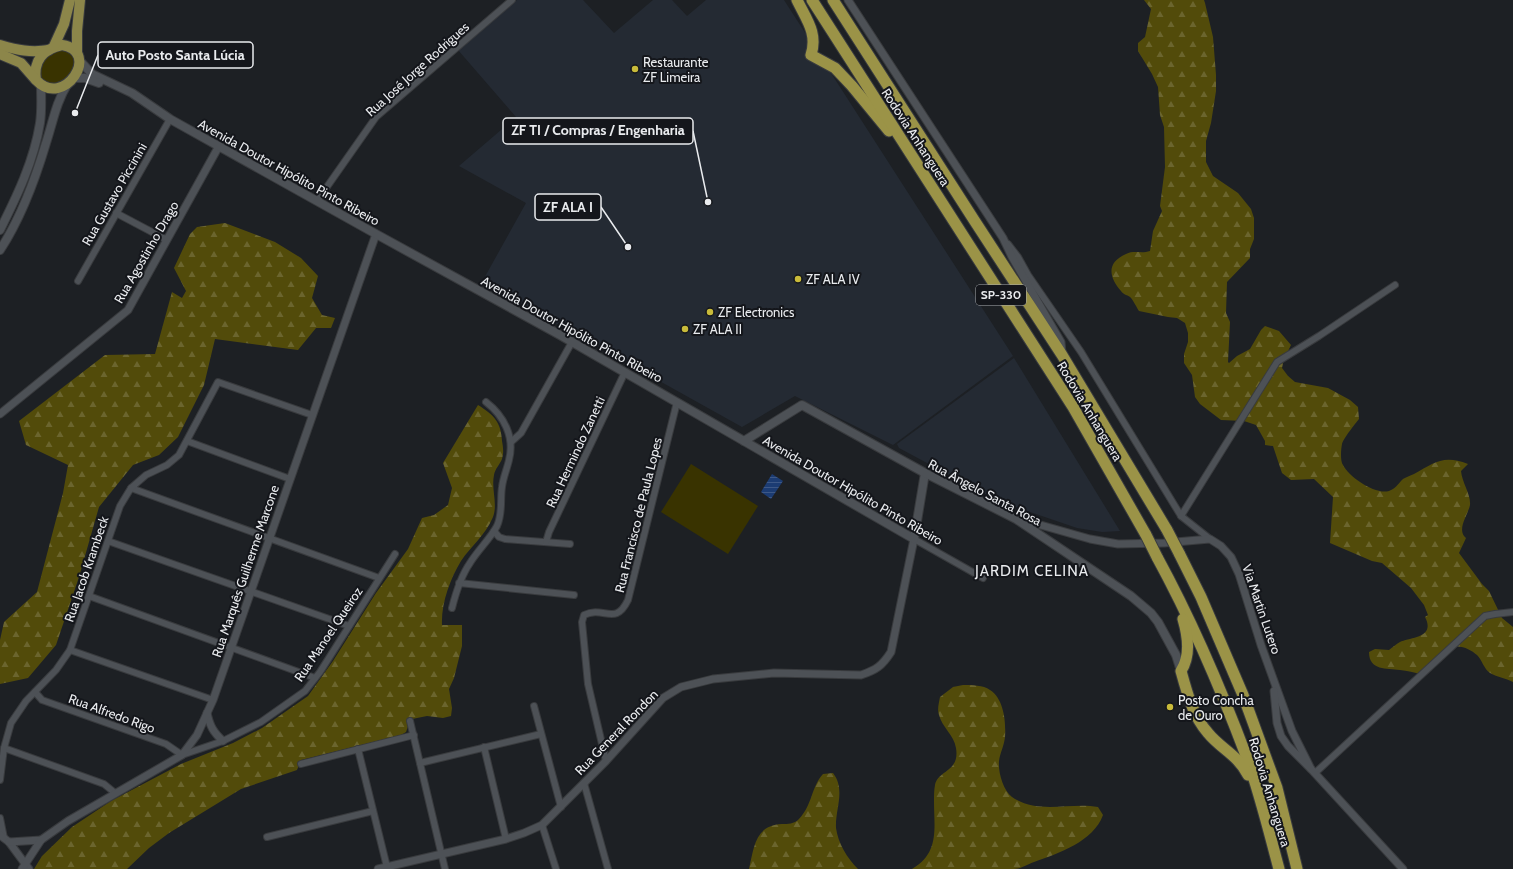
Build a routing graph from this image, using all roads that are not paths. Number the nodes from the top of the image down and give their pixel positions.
1 (70, 0) edge
2 (80, 0) edge
3 (512, 0) edge
4 (797, 0) edge
5 (812, 0) edge
6 (833, 0) edge
7 (848, 0) edge
8 (0, 45) edge
9 (51, 48) junction
10 (0, 54) edge
11 (79, 57) junction
12 (71, 80) junction
13 (39, 83) junction
14 (147, 104) junction
15 (170, 119) junction
16 (219, 146) junction
17 (922, 172) junction
18 (317, 201) junction
19 (116, 213) junction
20 (0, 230) edge
21 (376, 234) junction
22 (1003, 238) junction
23 (167, 240) junction
24 (0, 250) edge
25 (78, 281) dead end
26 (1395, 285) dead end
27 (572, 342) junction
28 (1062, 355) junction
29 (625, 372) junction
30 (486, 402) dead end
31 (677, 402) junction
32 (0, 414) edge
33 (312, 415) junction
34 (187, 441) junction
35 (744, 441) junction
36 (511, 442) junction
37 (925, 473) junction
38 (290, 479) junction
39 (131, 488) junction
40 (1181, 516) junction
41 (1016, 519) junction
42 (494, 531) junction
43 (269, 538) junction
44 (914, 539) junction
45 (1210, 539) junction
46 (108, 541) junction
47 (546, 542) junction
48 (570, 544) dead end
49 (395, 554) dead end
50 (379, 578) junction
51 (983, 578) dead end
52 (460, 582) junction
53 (251, 591) junction
54 (1176, 591) junction
55 (574, 595) dead end
56 (89, 596) junction
57 (452, 608) dead end
58 (1513, 612) edge
59 (348, 626) junction
60 (232, 647) junction
61 (70, 650) junction
62 (1181, 671) junction
63 (1273, 677) junction
64 (315, 678) junction
65 (35, 692) junction
66 (213, 700) junction
67 (534, 706) dead end
68 (207, 713) junction
69 (410, 721) dead end
70 (1291, 729) junction
71 (1280, 733) junction
72 (541, 734) junction
73 (414, 735) junction
74 (223, 741) junction
75 (484, 747) junction
76 (4, 748) junction
77 (358, 749) junction
78 (182, 755) junction
79 (606, 761) junction
80 (420, 763) junction
81 (301, 764) dead end
82 (1313, 771) junction
83 (0, 780) edge
84 (584, 783) junction
85 (115, 793) junction
86 (1261, 803) junction
87 (560, 807) junction
88 (373, 811) junction
89 (0, 818) edge
90 (542, 825) junction
91 (267, 838) dead end
92 (4, 839) edge
93 (506, 839) junction
94 (41, 840) junction
95 (442, 854) junction
96 (387, 867) junction
97 (26, 868) edge
98 (378, 869) edge
99 (445, 869) edge
100 (556, 869) edge
101 (608, 869) edge
102 (1279, 869) edge
103 (1297, 869) edge
104 (1403, 869) edge

1 - 9 highway
2 - 11 highway
3 - 18 street, Rua José Jorge Rodrigues
4 - 17 highway
5 - 17 highway, Rodovia Anhanguera / SP-330
6 - 28 highway, Rodovia Anhanguera / SP-330
7 - 22 street
8 - 9 highway
9 - 11 highway
9 - 13 highway
10 - 13 highway
11 - 12 highway
11 - 14 main road, Avenida Doutor Hipólito Pinto Ribeiro
12 - 13 highway
12 - 14 main road, Avenida Doutor Hipólito Pinto Ribeiro
12 - 24 main road
13 - 20 main road
14 - 15 main road, Avenida Doutor Hipólito Pinto Ribeiro
15 - 16 main road, Avenida Doutor Hipólito Pinto Ribeiro
15 - 19 street, Rua Gustavo Piccinini
16 - 18 main road, Avenida Doutor Hipólito Pinto Ribeiro
16 - 23 street, Rua Agostinho Drago
17 - 54 highway, Rodovia Anhanguera / SP-330, bridge
18 - 21 main road, Avenida Doutor Hipólito Pinto Ribeiro
19 - 23 street
19 - 25 street, Rua Gustavo Piccinini
21 - 27 main road, Avenida Doutor Hipólito Pinto Ribeiro
21 - 33 street, Rua Marquês Guilherme Marcone
22 - 28 street
22 - 40 street
23 - 32 street, Rua Agostinho Drago
26 - 40 street
27 - 29 main road, Avenida Doutor Hipólito Pinto Ribeiro
27 - 36 street
28 - 103 highway, Rodovia Anhanguera / SP-330, bridge
29 - 31 main road, Avenida Doutor Hipólito Pinto Ribeiro
29 - 47 street, Rua Hermindo Zanetti
30 - 36 street
31 - 35 main road, Avenida Doutor Hipólito Pinto Ribeiro
31 - 79 street, Rua Francisco de Paula Lopes
33 - 34 street, Rua Jacob Krambeck
33 - 38 street, Rua Marquês Guilherme Marcone
34 - 38 street
34 - 39 street, Rua Jacob Krambeck
35 - 37 main road, Rua Ângelo Santa Rosa
35 - 44 main road, Avenida Doutor Hipólito Pinto Ribeiro
36 - 42 street
37 - 41 main road, Rua Ângelo Santa Rosa
37 - 44 main road, Rua General Rondon
38 - 43 street, Rua Marquês Guilherme Marcone
39 - 43 street
39 - 46 street, Rua Jacob Krambeck
40 - 45 street
41 - 45 street
41 - 62 main road, Rua Ângelo Santa Rosa
42 - 47 street
42 - 52 street
43 - 50 street
43 - 53 street, Rua Marquês Guilherme Marcone
44 - 51 street, Avenida Doutor Hipólito Pinto Ribeiro
44 - 79 street, Rua General Rondon
45 - 63 street, Via Martin Lutero
46 - 53 street
46 - 56 street, Rua Jacob Krambeck
47 - 48 street
49 - 50 street, Rua Manoel Queiroz
50 - 59 street, Rua Manoel Queiroz
52 - 55 street
52 - 57 street
53 - 59 street
53 - 60 street, Rua Marquês Guilherme Marcone
54 - 62 highway
54 - 86 highway, Rodovia Anhanguera / SP-330
56 - 60 street
56 - 61 street, Rua Jacob Krambeck
58 - 82 street
59 - 64 street, Rua Manoel Queiroz
60 - 64 street
60 - 66 street, Rua Marquês Guilherme Marcone
61 - 65 street, Rua Jacob Krambeck
61 - 66 street
62 - 86 highway
63 - 70 street, Via Martin Lutero
63 - 71 street, Via Martin Lutero
64 - 74 street, Rua Manoel Queiroz
65 - 76 street, Rua Jacob Krambeck
65 - 78 street, Rua Alfredo Rigo
66 - 68 street, Rua Marquês Guilherme Marcone
67 - 72 street
68 - 74 street
68 - 78 street, Rua Marquês Guilherme Marcone
69 - 73 street
70 - 71 street
70 - 82 street, Via Martin Lutero
71 - 82 street, Via Martin Lutero
72 - 75 street
72 - 87 street
73 - 77 street
73 - 80 street
74 - 78 street, Rua Manoel Queiroz
75 - 80 street
75 - 93 street
76 - 83 street, Rua Jacob Krambeck
76 - 85 street
77 - 81 street
77 - 88 street
78 - 85 street, Rua Marquês Guilherme Marcone
79 - 84 street, Rua General Rondon
80 - 95 street
82 - 104 street, Via Martin Lutero
84 - 87 street, Rua General Rondon
84 - 101 street
85 - 94 street, Rua Marquês Guilherme Marcone
86 - 102 highway, Rodovia Anhanguera / SP-330
87 - 90 street, Rua General Rondon
88 - 91 street
88 - 96 street
89 - 92 street
90 - 93 street, Rua General Rondon
90 - 100 street
92 - 94 street
92 - 97 street
93 - 95 street, Rua General Rondon
94 - 97 street, Rua Marquês Guilherme Marcone
95 - 96 street, Rua General Rondon
95 - 99 street
96 - 98 street, Rua General Rondon

